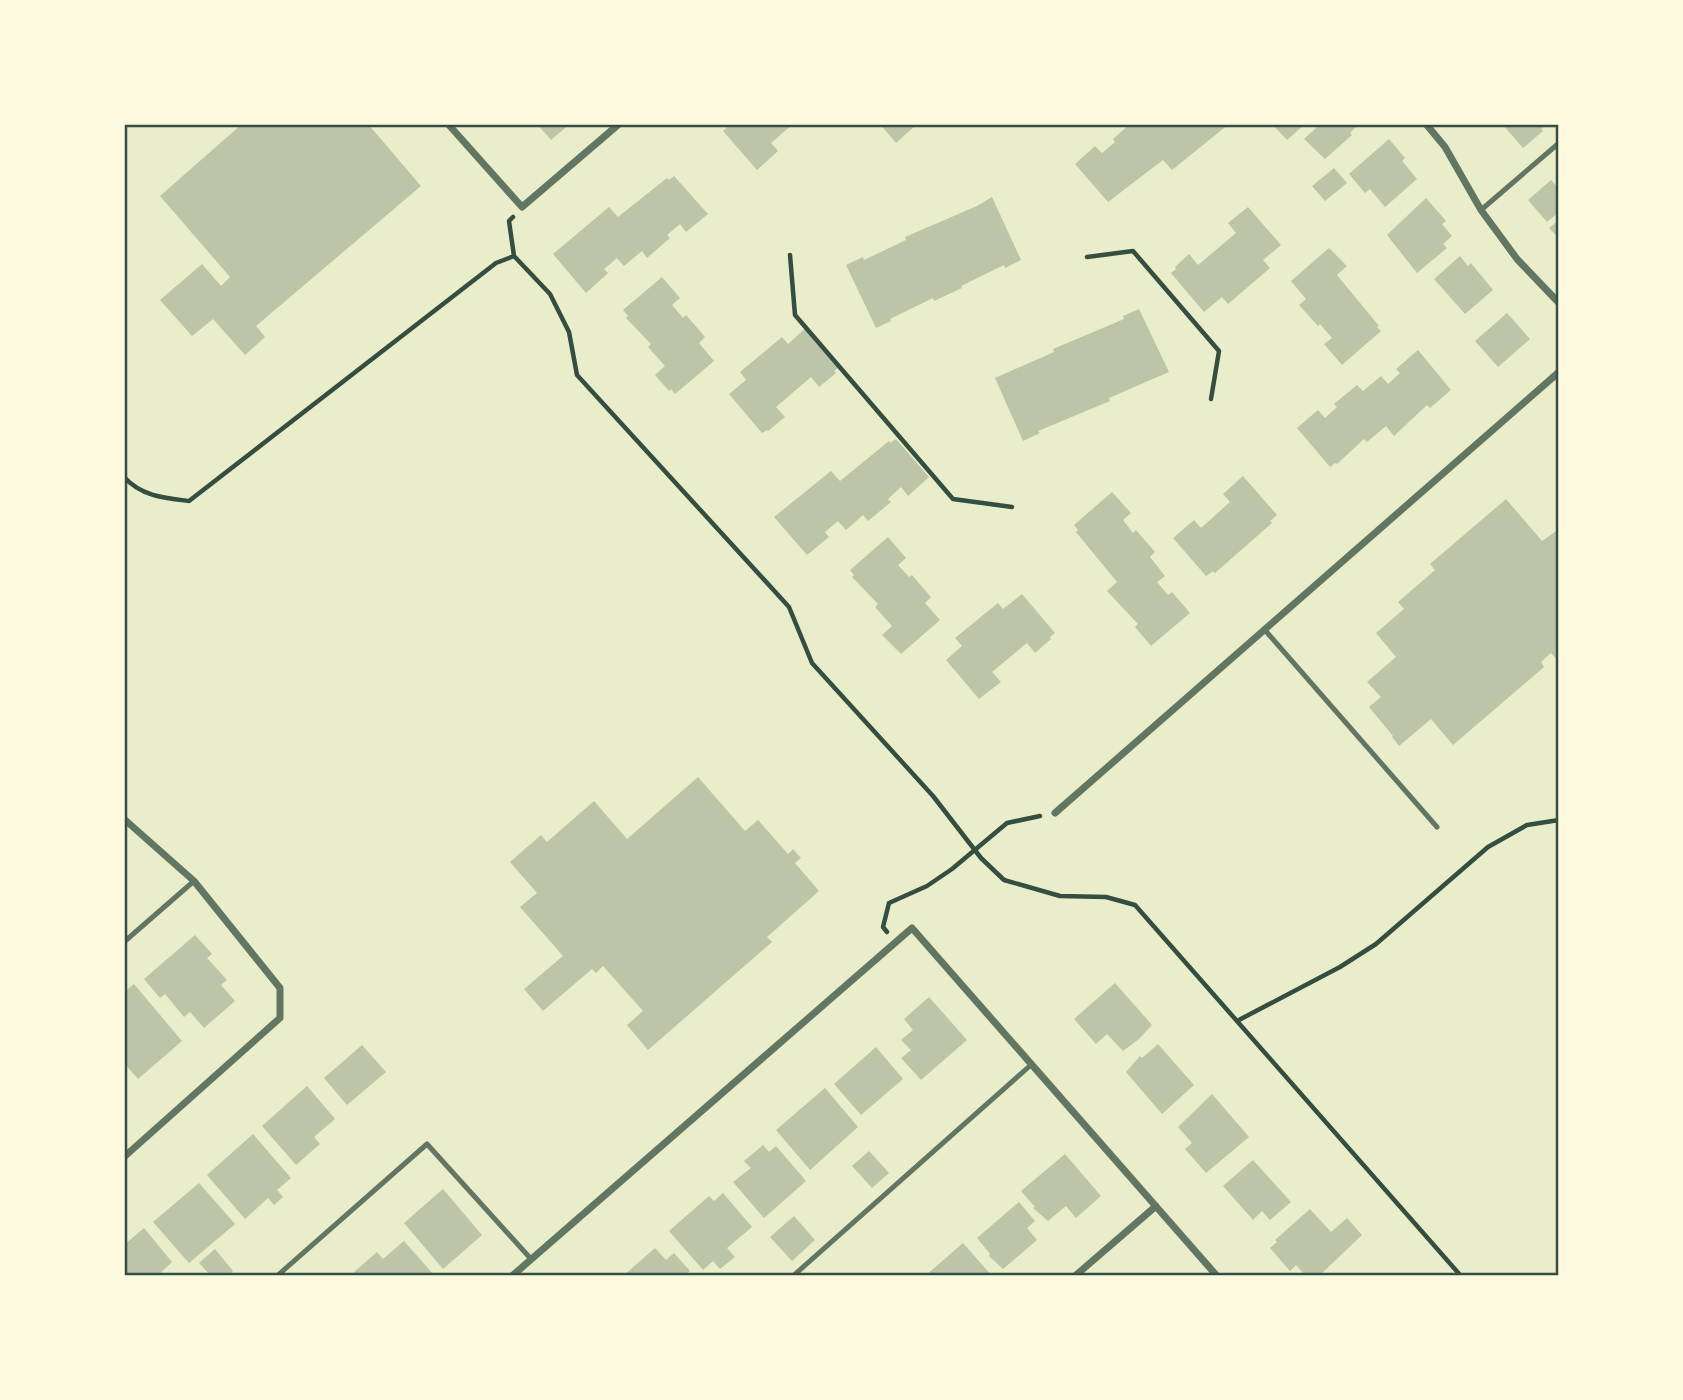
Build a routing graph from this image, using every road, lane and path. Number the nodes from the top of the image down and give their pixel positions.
1 (448, 124) edge
2 (619, 124) edge
3 (1426, 124) edge
4 (1559, 143) edge
5 (522, 208) junction
6 (1481, 210) junction
7 (790, 255) dead end
8 (514, 256) junction
9 (1087, 257) dead end
10 (1559, 303) edge
11 (1559, 372) edge
12 (1211, 399) dead end
13 (124, 477) edge
14 (1012, 507) dead end
15 (1264, 629) junction
16 (1055, 813) joint
17 (124, 818) edge
18 (1559, 820) edge
19 (1437, 827) dead end
20 (975, 850) junction
21 (194, 881) junction
22 (124, 942) edge
23 (896, 942) junction
24 (1237, 1021) junction
25 (1032, 1064) junction
26 (124, 1157) edge
27 (1156, 1206) junction
28 (531, 1259) junction
29 (277, 1276) edge
30 (512, 1276) edge
31 (793, 1276) edge
32 (1075, 1276) edge
33 (1217, 1276) edge
34 (1461, 1276) edge

1 - 5 street
2 - 5 street
3 - 6 street
4 - 6 lane
5 - 8 path
6 - 10 street
7 - 14 path
8 - 13 path
8 - 20 path
9 - 12 path
11 - 15 street
15 - 16 street
15 - 19 lane
16 - 20 path
17 - 21 street
18 - 24 path
20 - 23 path
20 - 24 path
21 - 22 lane
21 - 26 street
23 - 25 street
23 - 28 street
24 - 34 path
25 - 27 street
25 - 31 lane
27 - 32 street
27 - 33 street
28 - 29 lane
28 - 30 street

